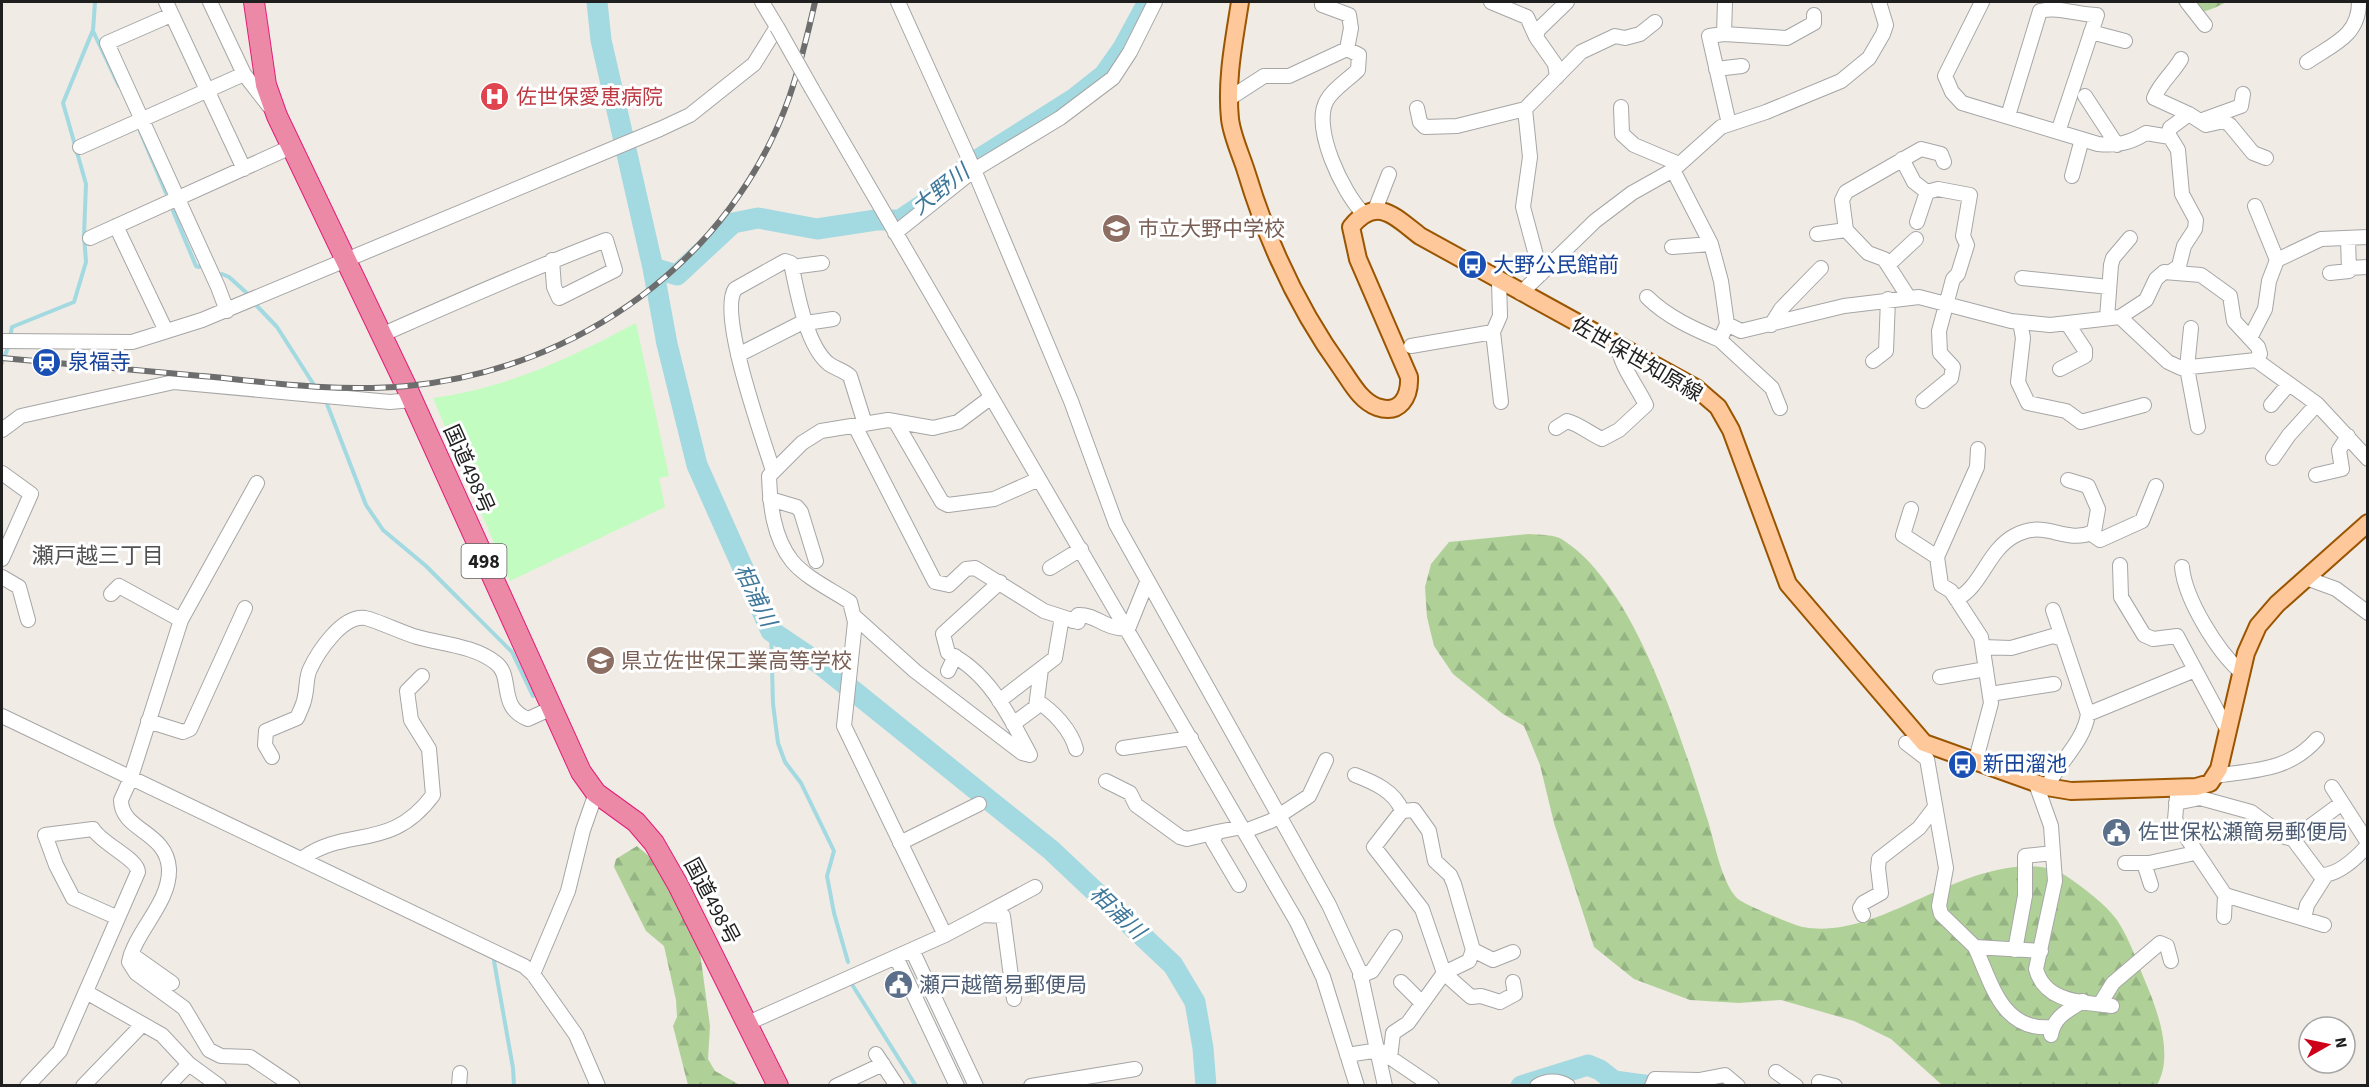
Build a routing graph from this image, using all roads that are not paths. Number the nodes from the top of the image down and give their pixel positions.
1 (210, 2) edge
2 (255, 2) edge
3 (762, 2) edge
4 (898, 2) edge
5 (1155, 2) edge
6 (1240, 2) edge
7 (1491, 2) edge
8 (1567, 2) edge
9 (1725, 2) edge
10 (1879, 2) edge
11 (1982, 2) edge
12 (2187, 2) edge
13 (2359, 2) edge
14 (1322, 5) dead end
15 (169, 8) edge
16 (1814, 15) dead end
17 (1654, 22) dead end
18 (2205, 25) dead end
19 (777, 27) junction
20 (2091, 32) junction
21 (1724, 34) junction
22 (1536, 37) junction
23 (2125, 41) dead end
24 (1347, 49) junction
25 (2181, 59) dead end
26 (2307, 62) dead end
27 (1742, 66) dead end
28 (1716, 69) junction
29 (244, 74) junction
30 (1557, 77) junction
31 (208, 91) junction
32 (2243, 93) dead end
33 (2085, 96) dead end
34 (1230, 98) junction
35 (1621, 107) dead end
36 (1417, 108) dead end
37 (1525, 109) junction
38 (277, 116) junction
39 (2008, 116) junction
40 (2195, 118) junction
41 (142, 119) junction
42 (1729, 124) junction
43 (2058, 132) junction
44 (2168, 137) junction
45 (2082, 139) junction
46 (2117, 145) junction
47 (80, 147) dead end
48 (291, 147) junction
49 (2266, 158) dead end
50 (1902, 159) junction
51 (1944, 162) dead end
52 (1676, 167) junction
53 (244, 168) junction
54 (974, 170) junction
55 (1389, 174) dead end
56 (2072, 176) dead end
57 (1927, 192) junction
58 (176, 199) junction
59 (2255, 206) dead end
60 (1369, 211) junction
61 (1917, 222) dead end
62 (116, 226) junction
63 (1846, 230) junction
64 (895, 233) junction
65 (1818, 234) dead end
66 (2130, 237) dead end
67 (2367, 237) edge
68 (90, 238) dead end
69 (2348, 238) junction
70 (1916, 239) dead end
71 (1711, 244) junction
72 (1672, 247) dead end
73 (345, 260) junction
74 (552, 260) junction
75 (2277, 260) junction
76 (822, 263) dead end
77 (1888, 265) junction
78 (792, 267) junction
79 (2367, 267) edge
80 (1821, 268) dead end
81 (2349, 268) junction
82 (2172, 271) junction
83 (2330, 273) dead end
84 (1541, 274) junction
85 (2022, 278) dead end
86 (1499, 281) junction
87 (2109, 287) junction
88 (1521, 293) junction
89 (1647, 297) dead end
90 (1909, 298) junction
91 (1888, 299) junction
92 (1946, 303) junction
93 (227, 311) junction
94 (2114, 318) junction
95 (833, 319) dead end
96 (806, 322) junction
97 (2020, 322) junction
98 (2067, 323) junction
99 (1727, 324) junction
100 (1772, 325) junction
101 (2191, 328) dead end
102 (166, 331) junction
103 (1493, 332) junction
104 (381, 335) junction
105 (2250, 338) junction
106 (2, 340) edge
107 (1720, 340) junction
108 (1411, 345) dead end
109 (1618, 346) junction
110 (738, 355) junction
111 (2256, 360) junction
112 (1873, 361) dead end
113 (2187, 368) junction
114 (2060, 369) dead end
115 (2288, 385) junction
116 (990, 398) junction
117 (412, 400) junction
118 (1923, 401) dead end
119 (1501, 402) dead end
120 (2317, 404) junction
121 (2144, 405) dead end
122 (2271, 405) dead end
123 (1780, 408) dead end
124 (1575, 411) dead end
125 (895, 421) junction
126 (860, 425) junction
127 (1556, 428) dead end
128 (2198, 428) dead end
129 (2, 430) edge
130 (2348, 436) junction
131 (1602, 439) junction
132 (1978, 449) dead end
133 (2273, 458) dead end
134 (2367, 459) edge
135 (773, 471) junction
136 (2, 473) edge
137 (2316, 475) dead end
138 (1039, 479) junction
139 (2068, 480) dead end
140 (257, 483) dead end
141 (2156, 486) dead end
142 (770, 499) junction
143 (1911, 509) dead end
144 (2367, 523) edge
145 (2090, 533) junction
146 (1081, 549) junction
147 (1937, 558) junction
148 (2, 559) edge
149 (816, 561) dead end
150 (2120, 565) dead end
151 (2182, 567) dead end
152 (1050, 568) dead end
153 (2, 577) edge
154 (2306, 578) junction
155 (1000, 582) junction
156 (1147, 582) junction
157 (119, 585) dead end
158 (1956, 599) junction
159 (245, 608) dead end
160 (2053, 610) dead end
161 (2367, 613) edge
162 (855, 619) junction
163 (28, 620) dead end
164 (182, 620) junction
165 (1071, 620) junction
166 (1128, 629) junction
167 (2063, 639) junction
168 (1983, 647) junction
169 (955, 656) junction
170 (1041, 669) junction
171 (1986, 669) junction
172 (2195, 670) junction
173 (948, 671) dead end
174 (2241, 672) junction
175 (422, 676) dead end
176 (1940, 677) dead end
177 (2054, 684) dead end
178 (1990, 694) junction
179 (999, 701) junction
180 (1037, 701) junction
181 (550, 710) junction
182 (2088, 714) junction
183 (2, 716) edge
184 (148, 721) junction
185 (1013, 724) junction
186 (2228, 731) junction
187 (1191, 738) junction
188 (2318, 739) dead end
189 (1906, 743) dead end
190 (1122, 748) dead end
191 (1076, 749) dead end
192 (1927, 750) junction
193 (272, 757) dead end
194 (1326, 760) dead end
195 (1976, 763) junction
196 (1354, 775) dead end
197 (2214, 776) junction
198 (130, 780) junction
199 (1106, 781) dead end
200 (2041, 785) junction
201 (2332, 787) dead end
202 (596, 793) junction
203 (2178, 796) junction
204 (2342, 803) junction
205 (979, 804) dead end
206 (1935, 807) junction
207 (1401, 811) junction
208 (1279, 816) junction
209 (1244, 829) junction
210 (1217, 832) junction
211 (2293, 839) junction
212 (900, 843) junction
213 (2367, 844) edge
214 (2053, 853) junction
215 (2195, 853) junction
216 (303, 858) junction
217 (2125, 863) dead end
218 (2144, 863) junction
219 (2325, 875) junction
220 (1239, 885) dead end
221 (2151, 885) dead end
222 (1035, 887) dead end
223 (2225, 895) junction
224 (983, 915) junction
225 (1863, 915) dead end
226 (116, 917) junction
227 (2224, 917) dead end
228 (2304, 919) junction
229 (2324, 925) dead end
230 (945, 935) junction
231 (1395, 937) dead end
232 (1975, 947) junction
233 (912, 950) junction
234 (1473, 950) junction
235 (2015, 950) junction
236 (2041, 951) junction
237 (1513, 952) dead end
238 (131, 954) junction
239 (896, 957) junction
240 (2171, 961) dead end
241 (1444, 973) junction
242 (533, 974) junction
243 (1360, 976) junction
244 (1401, 982) dead end
245 (1513, 982) dead end
246 (172, 983) dead end
247 (86, 992) junction
248 (1014, 999) dead end
249 (2083, 1002) junction
250 (1422, 1003) junction
251 (748, 1023) junction
252 (141, 1026) junction
253 (1385, 1054) junction
254 (1347, 1055) junction
255 (189, 1065) junction
256 (1135, 1069) dead end
257 (1776, 1072) dead end
258 (1819, 1082) dead end
259 (27, 1086) edge
260 (83, 1086) edge
261 (168, 1086) edge
262 (219, 1086) edge
263 (293, 1086) edge
264 (598, 1086) edge
265 (778, 1086) edge
266 (836, 1086) edge
267 (897, 1086) edge
268 (957, 1086) edge
269 (975, 1086) edge
270 (1031, 1086) edge
271 (1357, 1086) edge
272 (1385, 1086) edge
273 (1432, 1086) edge
274 (1537, 1086) edge
275 (1568, 1086) edge
276 (1652, 1086) edge
277 (1738, 1086) edge
278 (1796, 1086) edge
279 (1835, 1086) edge

1 - 29 street
2 - 38 highway, 国道498号 / 498
3 - 19 street
4 - 54 street
5 - 54 street
6 - 34 main road
7 - 22 street
8 - 22 street
9 - 21 street
10 - 42 street
11 - 39 street
12 - 18 street
13 - 26 street
14 - 24 street
15 - 31 street
15 - 41 street
16 - 21 street
17 - 30 street
19 - 64 street, bridge
19 - 73 street
20 - 23 street
20 - 39 street
20 - 43 street
21 - 28 street
22 - 30 street
24 - 34 street
24 - 60 street
25 - 40 street
27 - 28 street
28 - 42 street
29 - 31 street
29 - 38 street
30 - 37 street
31 - 41 street
31 - 53 street
32 - 40 street
33 - 46 street
34 - 60 main road
35 - 52 street
36 - 37 street
37 - 84 street
38 - 48 highway, 国道498号 / 498
39 - 43 street
40 - 44 street
40 - 49 street
41 - 47 street
41 - 58 street
42 - 52 street
43 - 45 street
44 - 46 street
44 - 82 street
45 - 46 street
45 - 56 street
48 - 53 street
48 - 73 highway, 国道498号 / 498
50 - 51 street
50 - 57 street
50 - 63 street
52 - 71 street
52 - 84 street
53 - 58 street
54 - 64 street
54 - 156 street
55 - 60 street
57 - 61 street
57 - 92 street
58 - 62 street
58 - 93 street
59 - 75 street
60 - 86 main road, 佐世保世知原線
62 - 68 street
62 - 102 street
63 - 65 street
63 - 77 street
64 - 116 street
66 - 87 street
67 - 69 street
69 - 75 street
69 - 81 street
70 - 77 street
71 - 72 street
71 - 99 street
73 - 93 street
73 - 104 highway, 国道498号 / 498
74 - 74 street
74 - 104 street
75 - 105 street
76 - 78 street
77 - 90 street
78 - 96 street
78 - 110 street
79 - 81 street
80 - 100 street
81 - 83 street
82 - 94 street
82 - 105 street
84 - 88 street
85 - 87 street
86 - 88 main road, 佐世保世知原線
86 - 103 street
87 - 94 street
88 - 109 main road, 佐世保世知原線
89 - 107 street
90 - 91 street
90 - 92 street
91 - 100 street
91 - 112 street
92 - 97 street
92 - 118 street
93 - 102 street
94 - 98 street
94 - 113 street
95 - 96 street
96 - 110 street
96 - 126 street
97 - 98 street
97 - 121 street
98 - 114 street
99 - 100 street
99 - 107 street
101 - 113 street
102 - 106 street
103 - 108 street
103 - 119 street
104 - 117 highway, 国道498号 / 498
105 - 111 street
107 - 123 street
109 - 131 street
109 - 192 main road, 佐世保世知原線
110 - 135 street
111 - 113 street
111 - 115 street
113 - 128 street
115 - 120 street
115 - 122 street
116 - 125 street
116 - 138 street
117 - 129 street
117 - 181 highway, 国道498号 / 498
120 - 130 street
120 - 133 street
124 - 131 street
125 - 126 street
125 - 138 street
126 - 135 street
126 - 155 street
127 - 131 street
130 - 134 street
130 - 137 street
132 - 147 street
135 - 142 street
136 - 148 street
138 - 146 street
139 - 145 street
140 - 164 street
141 - 145 street
142 - 149 street
142 - 162 street
143 - 147 street
144 - 154 main road
145 - 158 street
146 - 152 street
146 - 166 street
147 - 158 street
150 - 172 street
151 - 174 street
153 - 163 street
154 - 161 street
154 - 174 main road
155 - 165 street
155 - 169 street
156 - 166 street
156 - 208 street
157 - 164 street
158 - 168 street
159 - 184 street
160 - 167 street
162 - 185 street
162 - 212 street
164 - 184 street
165 - 166 street
165 - 170 street
166 - 187 street
167 - 168 street
167 - 182 street
168 - 171 street
169 - 173 street
169 - 179 street
170 - 179 street
170 - 180 street
171 - 176 street
171 - 178 street
172 - 182 street
172 - 186 street
174 - 186 main road
175 - 216 street
177 - 178 street
178 - 195 street
179 - 185 street
180 - 185 street
180 - 191 street
181 - 193 street
181 - 202 highway, 国道498号 / 498
182 - 200 street
183 - 198 street
184 - 198 street
186 - 197 main road
187 - 190 street
187 - 209 street
188 - 197 street
189 - 192 street
192 - 195 main road, 佐世保世知原線
192 - 206 street
194 - 208 street
195 - 200 main road, 佐世保世知原線
196 - 207 street
197 - 203 main road, 佐世保世知原線
198 - 216 street
198 - 238 street
199 - 210 street
200 - 203 main road, 佐世保世知原線
200 - 214 street
201 - 204 street
202 - 242 street
202 - 251 highway, 国道498号 / 498
203 - 211 street
203 - 215 street
204 - 211 street
204 - 213 street
205 - 212 street
206 - 225 street
206 - 232 street
207 - 234 street
207 - 241 street
208 - 209 street
208 - 243 street
209 - 210 street
209 - 254 street
210 - 220 street
211 - 219 street
212 - 230 street
213 - 219 street
214 - 235 street
214 - 236 street
215 - 218 street
215 - 223 street
216 - 242 street
217 - 218 street
218 - 221 street
219 - 228 street
222 - 224 street
223 - 227 street
223 - 228 street
224 - 230 street
224 - 248 street
226 - 226 street
226 - 247 street
228 - 229 street
230 - 233 street
231 - 243 street
232 - 235 street
232 - 249 street
233 - 239 street
233 - 269 street
234 - 237 street
234 - 241 street
235 - 236 street
236 - 249 street
238 - 246 street
238 - 263 street
239 - 251 street
239 - 268 street
240 - 249 street
241 - 245 street
241 - 250 street
242 - 264 street
243 - 253 street
244 - 250 street
247 - 252 street
247 - 259 street
250 - 253 street
251 - 265 highway, 国道498号 / 498
252 - 255 street
252 - 260 street
253 - 254 street
253 - 272 street
253 - 273 street
254 - 271 street
255 - 261 street
255 - 262 street
256 - 270 street
257 - 278 street
258 - 279 street
266 - 267 street
274 - 275 street
276 - 277 street

